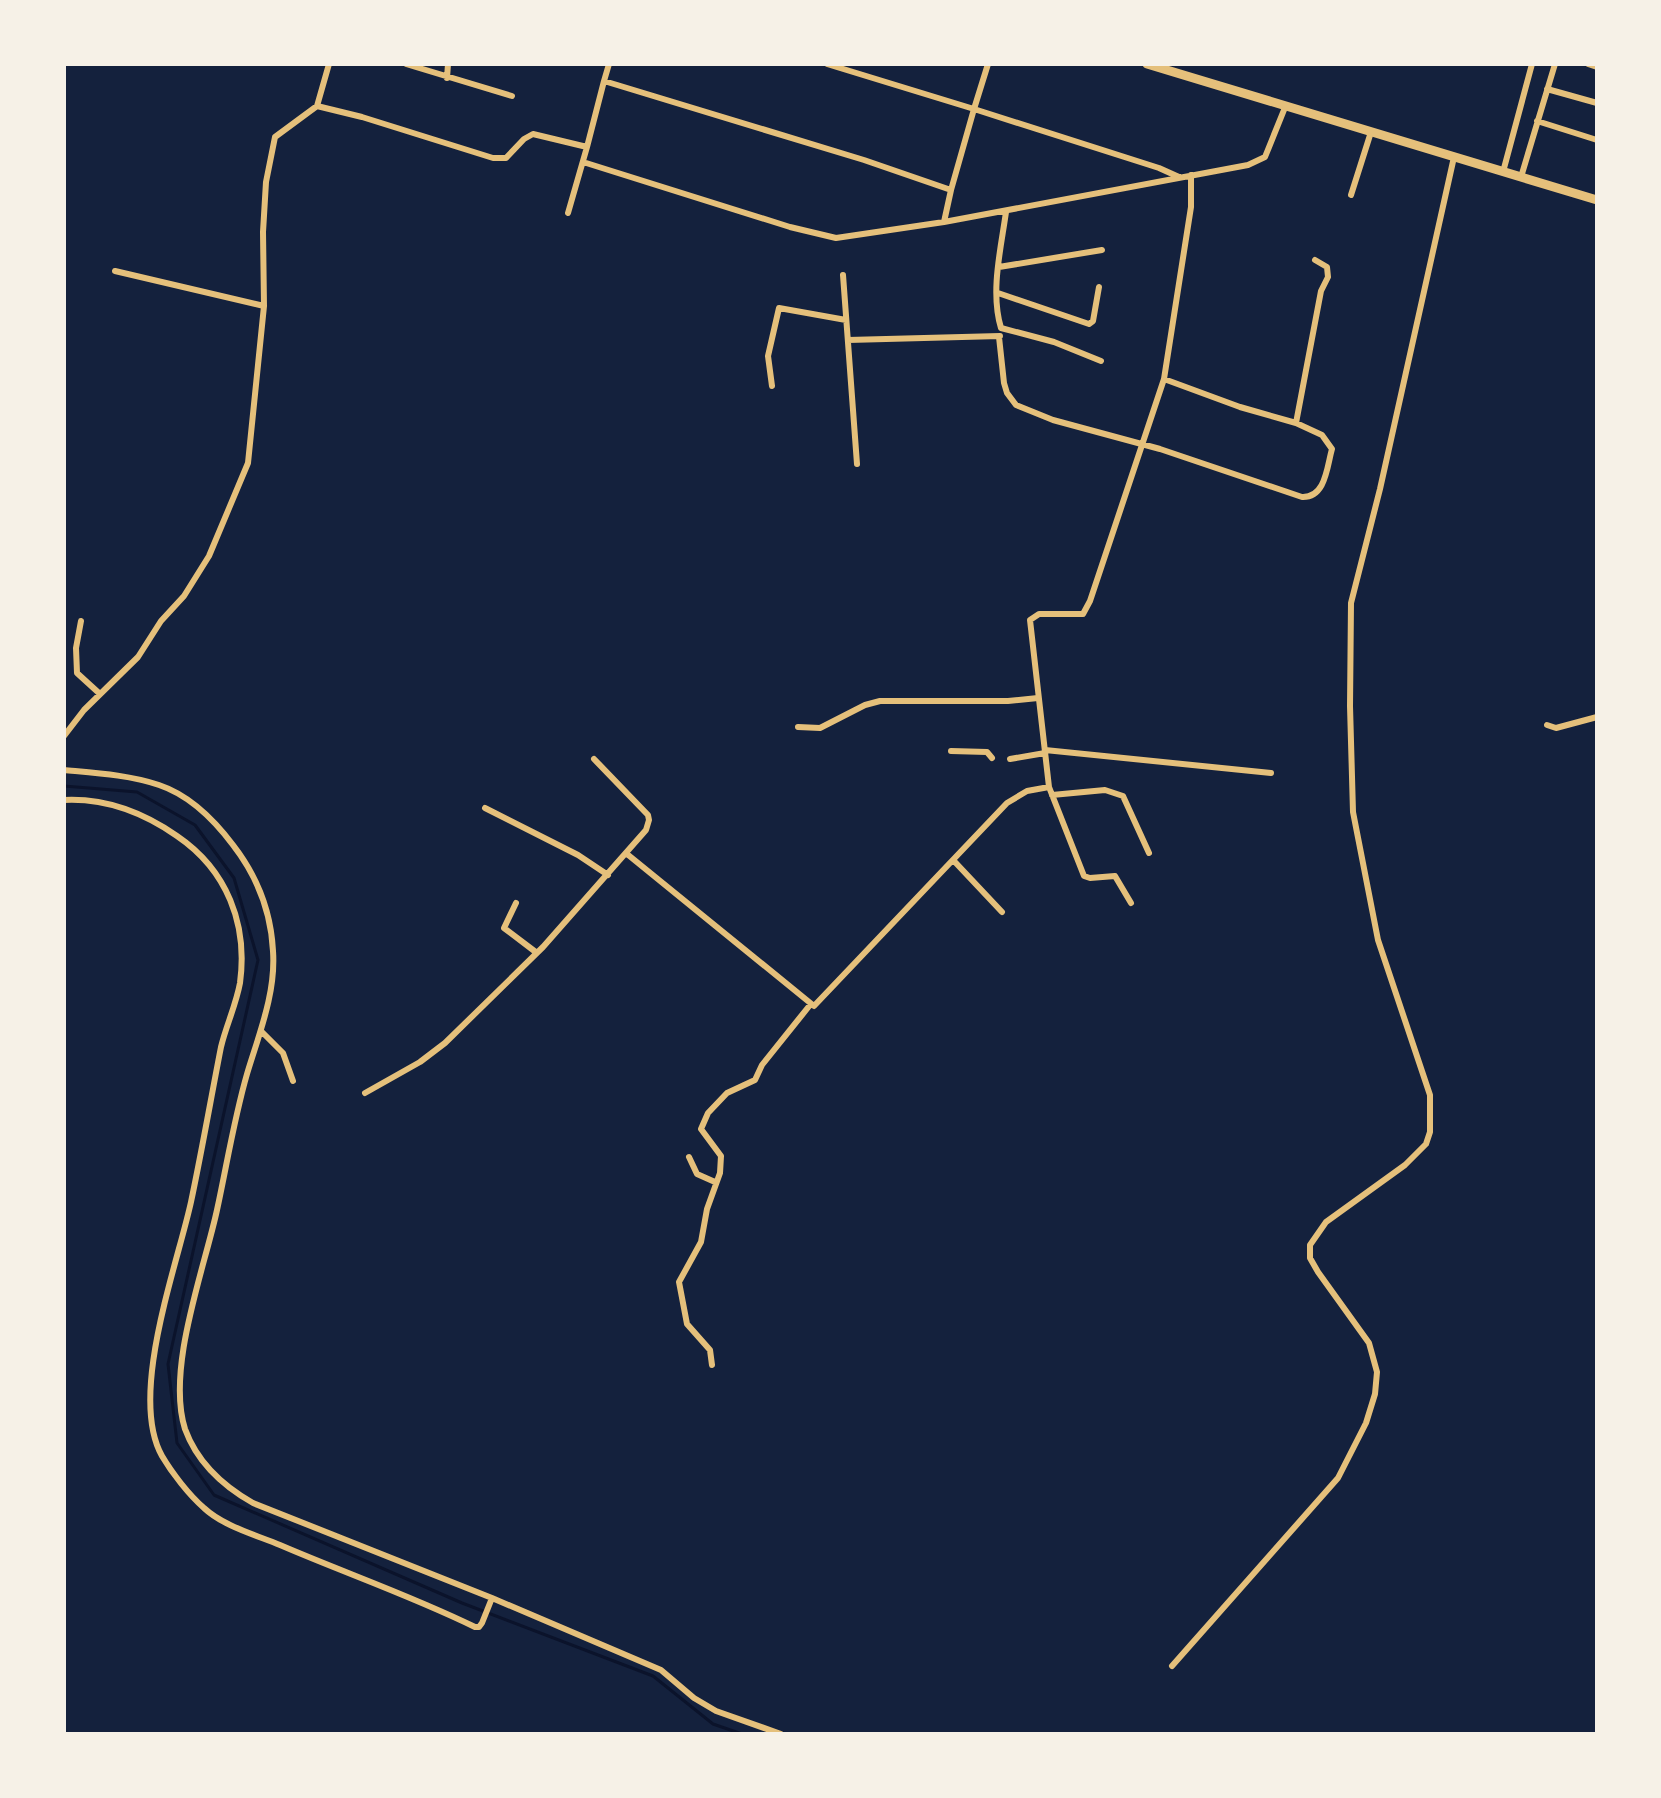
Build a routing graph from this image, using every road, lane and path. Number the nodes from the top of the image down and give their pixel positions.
1 (329, 64) edge
2 (406, 64) edge
3 (448, 64) edge
4 (609, 64) edge
5 (827, 64) edge
6 (988, 64) edge
7 (1147, 64) edge
8 (1532, 64) edge
9 (1555, 64) edge
10 (1588, 64) edge
11 (1597, 67) edge
12 (447, 78) junction
13 (604, 81) junction
14 (1547, 89) junction
15 (512, 96) dead end
16 (1597, 103) edge
17 (1286, 105) junction
18 (317, 106) junction
19 (974, 109) junction
20 (1537, 121) junction
21 (1371, 132) junction
22 (1597, 140) edge
23 (587, 147) junction
24 (1454, 157) junction
25 (583, 162) junction
26 (1503, 172) junction
27 (1191, 175) junction
28 (1179, 177) junction
29 (1521, 177) junction
30 (951, 190) junction
31 (1351, 195) dead end
32 (1597, 200) edge
33 (1006, 212) junction
34 (568, 213) dead end
35 (944, 222) junction
36 (1102, 250) dead end
37 (1315, 260) dead end
38 (999, 267) junction
39 (115, 271) dead end
40 (843, 275) dead end
41 (1099, 287) dead end
42 (998, 293) junction
43 (264, 306) junction
44 (846, 320) junction
45 (1001, 328) junction
46 (999, 337) junction
47 (848, 340) junction
48 (1101, 361) dead end
49 (1164, 379) junction
50 (772, 386) dead end
51 (1296, 423) junction
52 (1143, 446) junction
53 (857, 464) dead end
54 (81, 621) dead end
55 (100, 694) junction
56 (1038, 698) junction
57 (1597, 717) edge
58 (1547, 725) dead end
59 (798, 727) dead end
60 (64, 736) edge
61 (951, 751) dead end
62 (1045, 752) junction
63 (992, 758) dead end
64 (594, 759) dead end
65 (1010, 759) dead end
66 (64, 770) edge
67 (1271, 773) dead end
68 (1051, 791) junction
69 (64, 800) edge
70 (485, 808) dead end
71 (1149, 853) dead end
72 (627, 854) junction
73 (954, 861) junction
74 (608, 875) junction
75 (516, 903) dead end
76 (1131, 903) dead end
77 (1002, 912) dead end
78 (537, 953) junction
79 (810, 1005) junction
80 (261, 1031) junction
81 (293, 1081) dead end
82 (365, 1093) dead end
83 (689, 1157) dead end
84 (715, 1182) junction
85 (712, 1365) dead end
86 (490, 1602) junction
87 (1172, 1666) dead end
88 (781, 1734) edge

1 - 18 street
2 - 12 street
3 - 12 street
4 - 13 street
5 - 19 street
6 - 19 street
7 - 17 highway
8 - 26 street
9 - 14 street
10 - 11 street
12 - 15 street
13 - 23 street
13 - 30 street
14 - 16 street
14 - 20 street
17 - 21 highway
17 - 27 street
18 - 23 street
18 - 43 street
19 - 28 street
19 - 30 street
20 - 22 street
20 - 29 street
21 - 24 highway
21 - 31 street
23 - 25 street
24 - 26 highway
24 - 87 street
25 - 34 street
25 - 35 street
26 - 29 highway
27 - 28 street
27 - 49 street
28 - 33 street
29 - 32 highway
30 - 35 street
33 - 35 street
33 - 38 street
36 - 38 street
37 - 51 street
38 - 42 street
39 - 43 street
40 - 44 street
41 - 42 street
42 - 45 street
43 - 55 street
44 - 47 street
44 - 50 street
45 - 46 street
45 - 48 street
46 - 47 street
46 - 52 street
47 - 53 street
49 - 51 street
49 - 52 street
51 - 52 street
52 - 56 street
54 - 55 street
55 - 60 street
56 - 59 street
56 - 62 street
57 - 58 street
61 - 63 street
62 - 65 street
62 - 67 street
62 - 68 street
64 - 72 street
66 - 80 street
68 - 71 street
68 - 73 street
68 - 76 street
69 - 86 street
70 - 74 street
72 - 74 street
72 - 79 street
73 - 77 street
73 - 79 street
74 - 78 street
75 - 78 street
78 - 82 street
79 - 84 street
80 - 81 street
80 - 86 street
83 - 84 street
84 - 85 street
86 - 88 street

